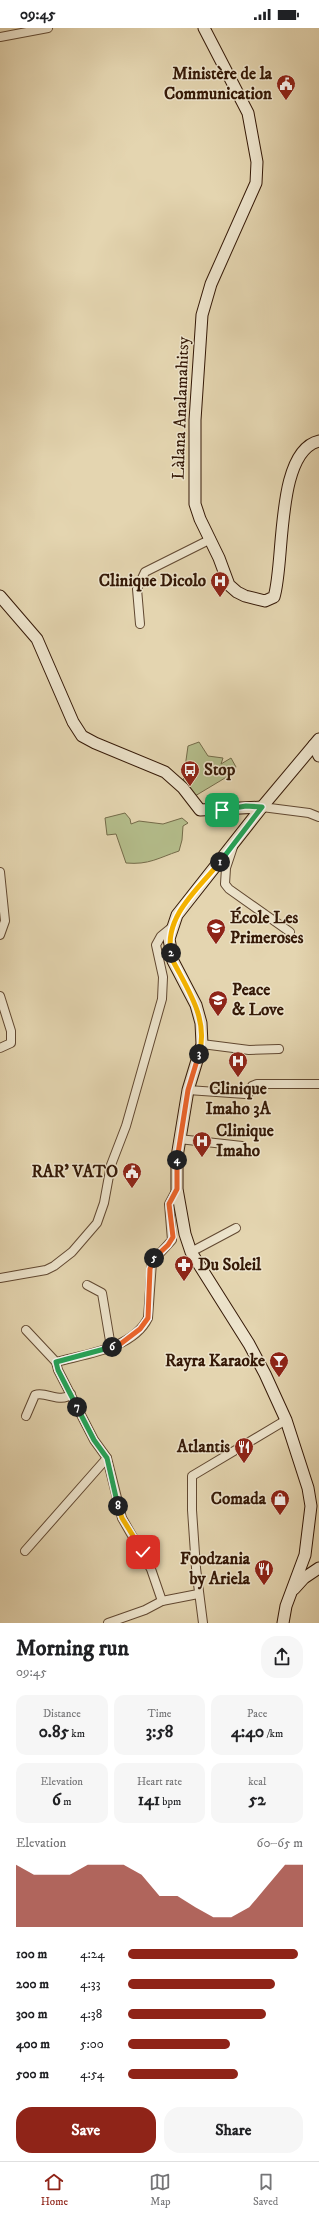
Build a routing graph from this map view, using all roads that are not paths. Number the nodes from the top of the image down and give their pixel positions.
1 (48, 28) edge
2 (204, 28) edge
3 (0, 38) edge
4 (319, 441) edge
5 (211, 539) junction
6 (0, 596) edge
7 (140, 624) dead end
8 (316, 742) edge
9 (319, 756) edge
10 (262, 807) junction
11 (319, 818) edge
12 (233, 846) junction
13 (0, 872) edge
14 (172, 927) junction
15 (290, 932) dead end
16 (0, 934) edge
17 (0, 1000) edge
18 (202, 1044) junction
19 (0, 1048) edge
20 (278, 1050) dead end
21 (319, 1084) edge
22 (188, 1090) junction
23 (179, 1139) junction
24 (242, 1146) dead end
25 (177, 1189) junction
26 (236, 1228) dead end
27 (191, 1252) junction
28 (0, 1278) edge
29 (88, 1285) dead end
30 (26, 1330) dead end
31 (111, 1347) junction
32 (56, 1362) junction
33 (71, 1394) junction
34 (26, 1416) dead end
35 (286, 1420) junction
36 (107, 1458) junction
37 (25, 1551) dead end
38 (319, 1568) edge
39 (198, 1594) junction
40 (290, 1595) junction
41 (162, 1601) junction
42 (108, 1623) edge
43 (203, 1623) edge
44 (282, 1623) edge

1 - 3 street
2 - 5 street, Làlana Analamahitsy
4 - 5 street, Làlana Analamahitsy
5 - 7 street
6 - 10 street
8 - 9 street
8 - 10 street
10 - 11 street
10 - 12 street
12 - 14 street
12 - 15 street
13 - 16 street
14 - 18 street
14 - 28 street
17 - 19 street
18 - 20 street
18 - 22 street
21 - 22 street
22 - 23 street
23 - 24 street
23 - 25 street
25 - 27 street
25 - 31 street
26 - 27 street
27 - 35 street
29 - 31 street
30 - 32 street
31 - 32 street
32 - 33 street
33 - 34 street
33 - 36 street
35 - 39 street
35 - 40 street
36 - 37 street
36 - 41 street
38 - 40 street
39 - 41 street
39 - 43 street
40 - 44 street
41 - 42 street

